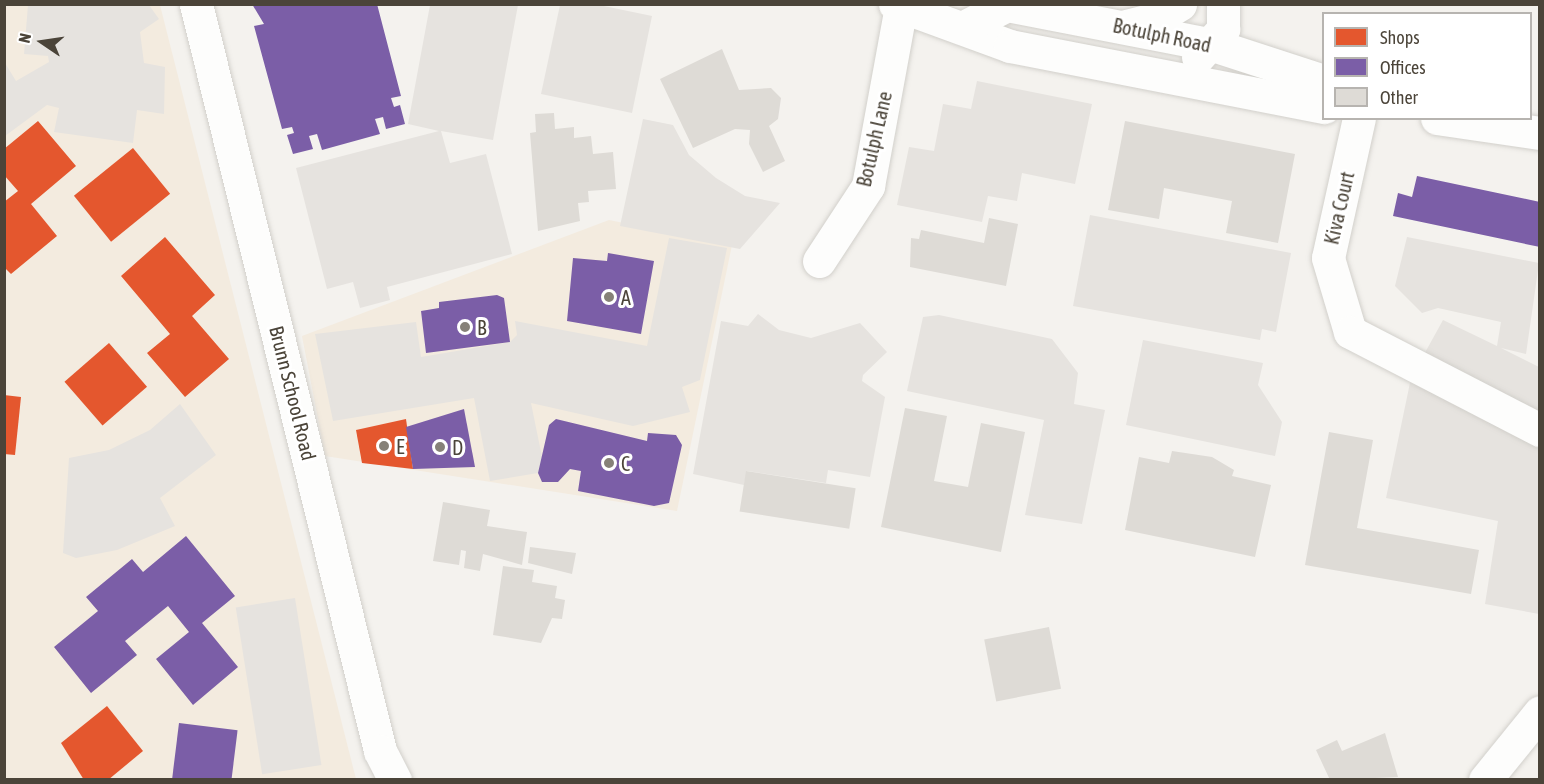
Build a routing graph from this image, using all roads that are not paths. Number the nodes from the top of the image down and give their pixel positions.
1 (196, 4) edge
2 (1180, 4) edge
3 (1223, 4) edge
4 (898, 5) edge
5 (966, 26) junction
6 (1123, 26) junction
7 (1214, 45) junction
8 (1010, 46) junction
9 (1322, 81) edge
10 (1322, 108) edge
11 (1359, 120) edge
12 (1451, 120) edge
13 (1539, 133) edge
14 (819, 261) dead end
15 (1539, 430) edge
16 (1539, 712) edge
17 (395, 780) edge
18 (1485, 780) edge

1 - 17 street, Brunn School Road
2 - 6 street
3 - 7 street
4 - 5 street, Botulph Road
4 - 14 street, Botulph Lane
5 - 6 street, Botulph Road
5 - 8 street, Botulph Road
6 - 7 street, Botulph Road
7 - 8 street
7 - 9 street, Botulph Road
8 - 10 street, Botulph Road
11 - 15 street, Kiva Court
12 - 13 street
16 - 18 street

